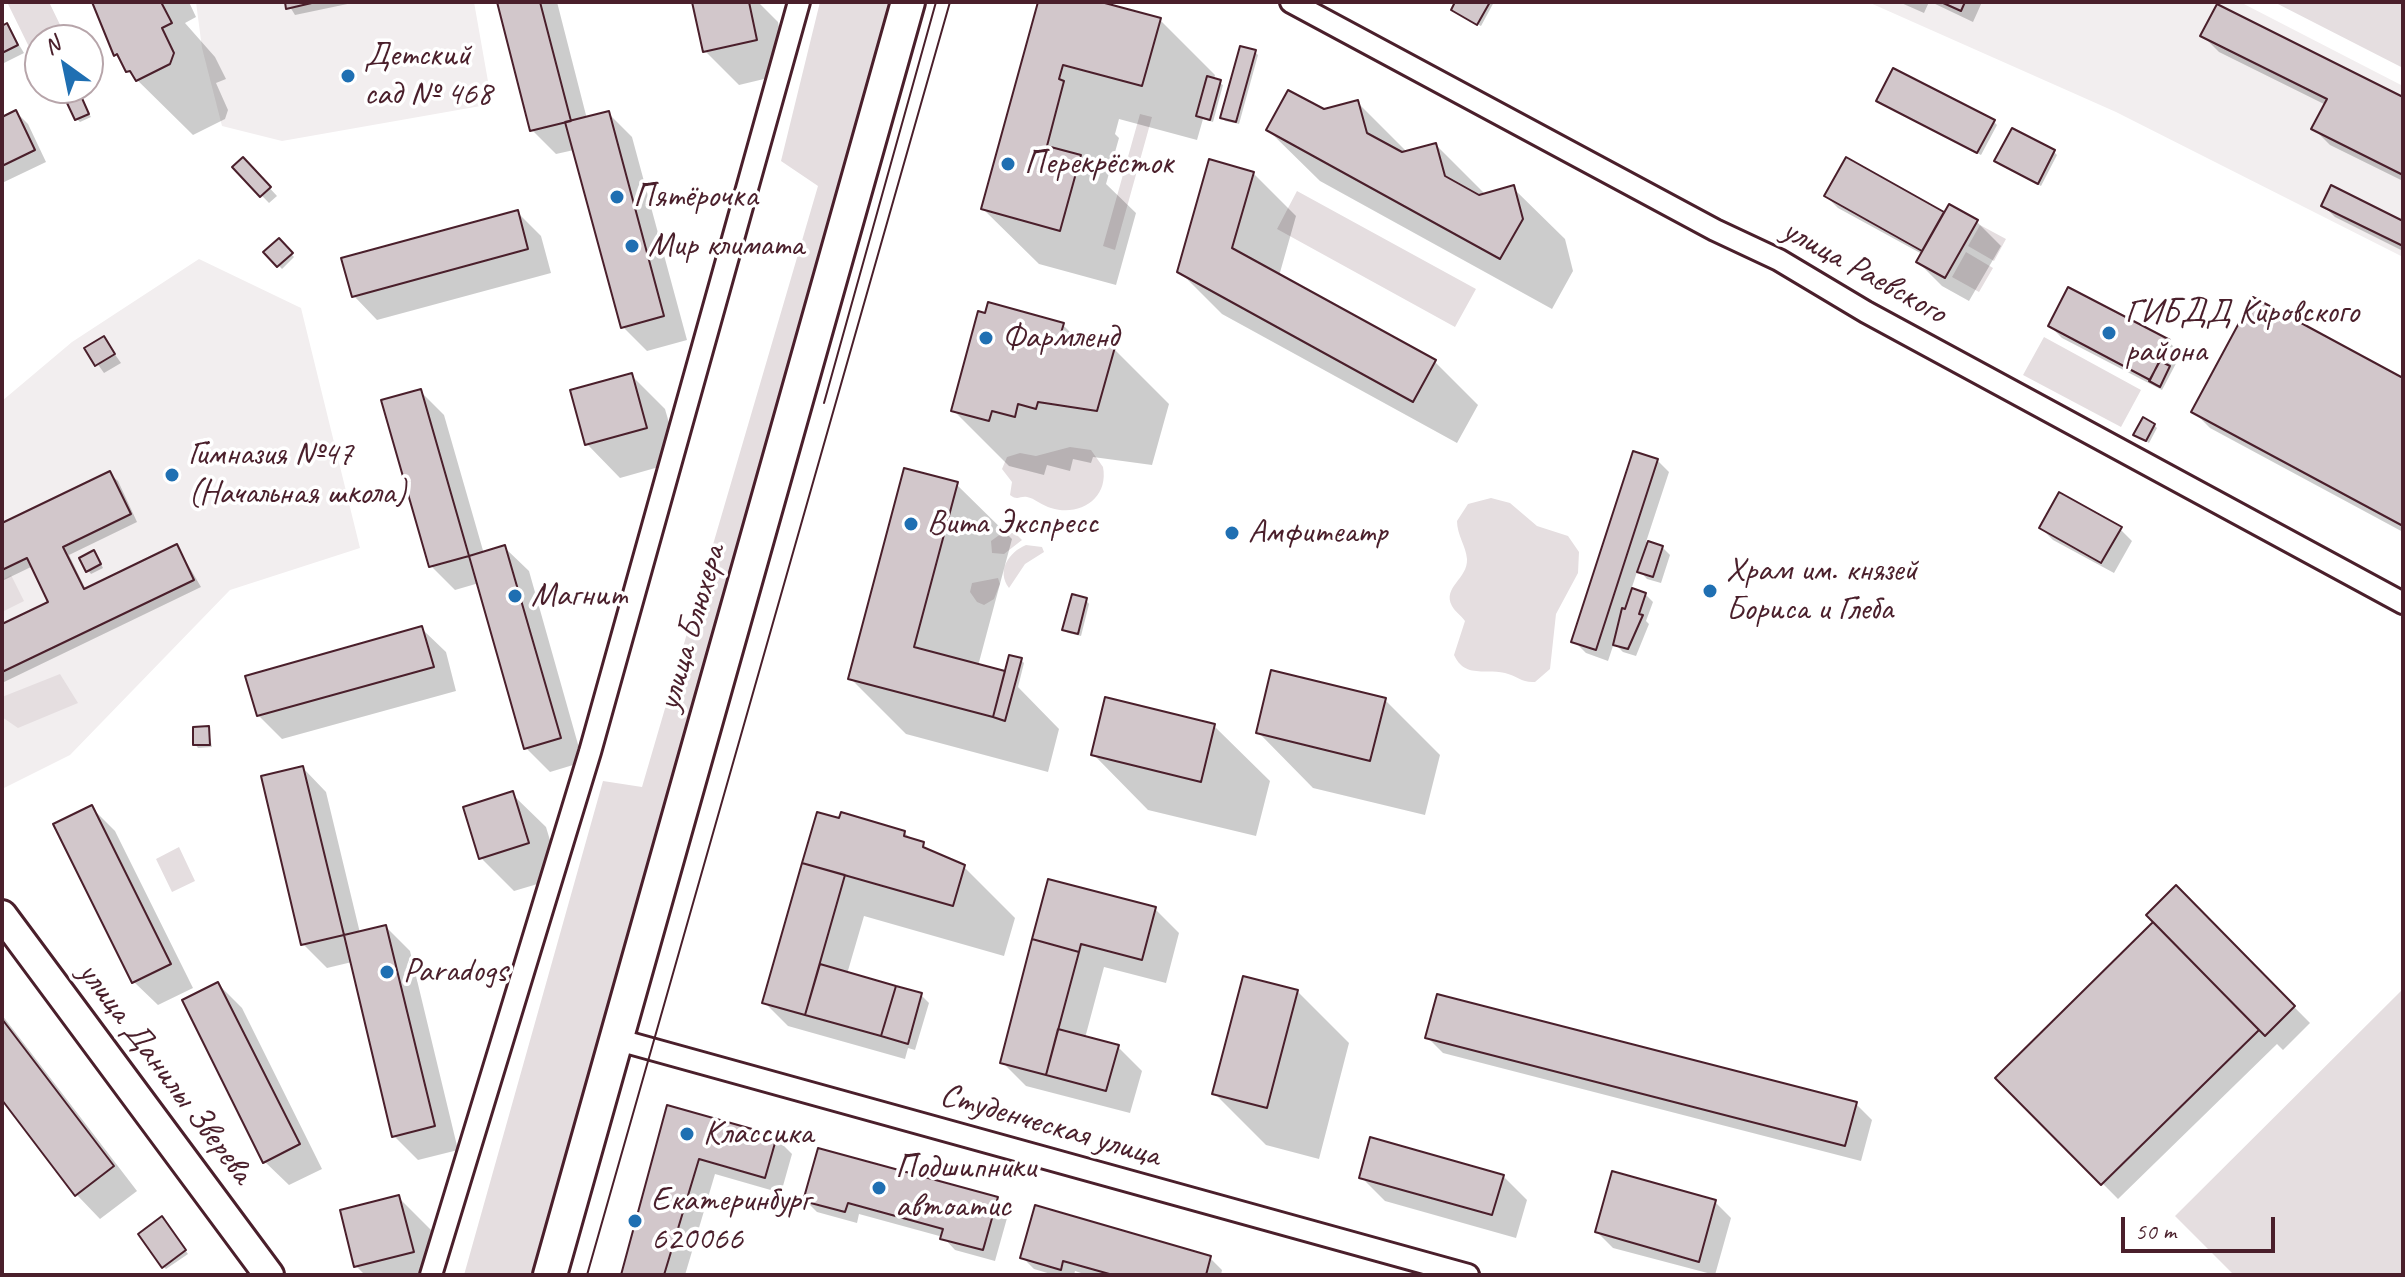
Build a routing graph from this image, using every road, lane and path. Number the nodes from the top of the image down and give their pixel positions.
1 (799, 2) edge
2 (908, 2) edge
3 (1291, 2) edge
4 (2403, 603) edge
5 (2, 915) edge
6 (615, 1039) junction
7 (269, 1275) edge
8 (431, 1275) edge
9 (550, 1275) edge
10 (1468, 1275) edge

1 - 8 street
2 - 6 main road, улица Блюхера
3 - 4 street, улица Раевского
5 - 7 main road, улица Данилы Зверева
6 - 9 main road, улица Блюхера
6 - 10 street, Студенческая улица

